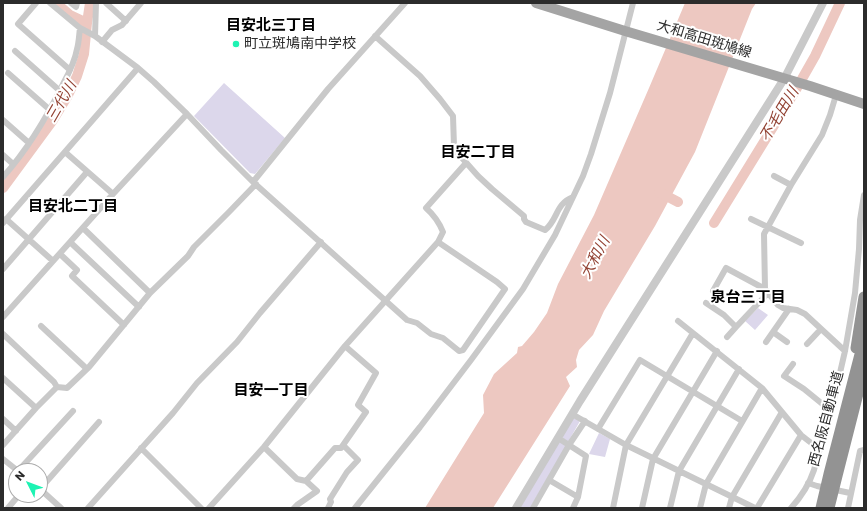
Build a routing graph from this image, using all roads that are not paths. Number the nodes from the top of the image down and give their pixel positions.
1 (36, 3) edge
2 (50, 3) edge
3 (71, 3) edge
4 (77, 3) edge
5 (96, 3) edge
6 (106, 3) edge
7 (141, 3) edge
8 (405, 3) edge
9 (536, 3) edge
10 (634, 3) edge
11 (824, 3) edge
12 (126, 21) junction
13 (80, 28) junction
14 (625, 32) junction
15 (95, 36) junction
16 (376, 36) junction
17 (102, 42) junction
18 (15, 51) dead end
19 (138, 68) junction
20 (70, 70) junction
21 (8, 73) dead end
22 (784, 79) junction
23 (60, 91) junction
24 (836, 95) junction
25 (864, 104) edge
26 (50, 110) junction
27 (187, 114) junction
28 (3, 120) edge
29 (29, 143) junction
30 (64, 152) junction
31 (3, 155) edge
32 (466, 163) junction
33 (13, 164) junction
34 (87, 172) junction
35 (774, 176) dead end
36 (3, 177) edge
37 (254, 183) junction
38 (791, 185) junction
39 (113, 194) junction
40 (864, 195) edge
41 (573, 197) junction
42 (751, 219) dead end
43 (5, 221) edge
44 (767, 227) junction
45 (82, 228) junction
46 (29, 239) junction
47 (70, 242) junction
48 (321, 242) junction
49 (438, 242) junction
50 (801, 243) dead end
51 (60, 254) junction
52 (53, 261) junction
53 (3, 269) edge
54 (712, 291) dead end
55 (767, 291) junction
56 (150, 293) junction
57 (864, 297) edge
58 (386, 301) junction
59 (706, 304) dead end
60 (138, 307) junction
61 (789, 309) junction
62 (3, 317) edge
63 (678, 321) dead end
64 (124, 325) junction
65 (41, 326) dead end
66 (736, 327) junction
67 (821, 329) junction
68 (773, 332) junction
69 (693, 333) junction
70 (3, 334) edge
71 (727, 337) dead end
72 (864, 339) edge
73 (766, 342) dead end
74 (787, 342) dead end
75 (807, 344) dead end
76 (345, 346) junction
77 (845, 351) junction
78 (717, 352) junction
79 (793, 364) dead end
80 (87, 369) junction
81 (739, 369) junction
82 (864, 370) edge
83 (667, 376) junction
84 (3, 378) edge
85 (57, 386) junction
86 (762, 388) junction
87 (693, 391) junction
88 (864, 393) edge
89 (717, 406) junction
90 (36, 408) junction
91 (73, 411) dead end
92 (831, 411) junction
93 (782, 412) junction
94 (849, 412) junction
95 (572, 414) junction
96 (3, 419) edge
97 (584, 421) junction
98 (742, 421) junction
99 (99, 422) dead end
100 (598, 429) junction
101 (16, 431) junction
102 (801, 434) junction
103 (558, 438) junction
104 (343, 445) junction
105 (569, 445) junction
106 (626, 445) junction
107 (3, 446) edge
108 (264, 447) junction
109 (141, 448) junction
110 (820, 449) junction
111 (864, 450) edge
112 (653, 459) junction
113 (25, 463) edge
114 (679, 471) junction
115 (48, 480) edge
116 (549, 480) junction
117 (306, 481) junction
118 (808, 483) junction
119 (706, 484) junction
120 (848, 493) junction
121 (48, 496) edge
122 (578, 497) junction
123 (732, 497) junction
124 (55, 502) junction
125 (536, 507) edge
126 (50, 508) edge
127 (61, 508) edge
128 (88, 508) edge
129 (201, 508) edge
130 (209, 508) edge
131 (294, 508) edge
132 (328, 508) edge
133 (355, 508) edge
134 (516, 508) edge
135 (573, 508) edge
136 (613, 508) edge
137 (642, 508) edge
138 (670, 508) edge
139 (700, 508) edge
140 (729, 508) edge
141 (756, 508) edge
142 (791, 508) edge
143 (821, 508) edge
144 (830, 508) edge
145 (848, 508) edge

1 - 20 street
2 - 13 street
3 - 4 street
5 - 15 street
6 - 12 street
7 - 12 street
8 - 16 street
9 - 14 main road, 大和高田斑鳩線
10 - 14 street
11 - 22 street
12 - 17 street
13 - 15 street
13 - 20 street
14 - 22 main road, 大和高田斑鳩線
14 - 41 street
15 - 17 street
16 - 32 street
16 - 37 street
17 - 19 street
18 - 23 street
19 - 27 street
19 - 30 street
20 - 23 street
21 - 26 street
22 - 24 main road, 大和高田斑鳩線
22 - 95 street
23 - 26 street
24 - 25 main road, 大和高田斑鳩線
24 - 38 street
26 - 29 street
27 - 37 street
27 - 39 street
28 - 29 street
29 - 33 street
30 - 34 street
30 - 43 street
31 - 33 street
32 - 41 street
32 - 49 street
33 - 36 street
34 - 39 street
34 - 46 street
35 - 38 street
37 - 48 street
37 - 56 street
38 - 44 street
39 - 45 street
40 - 77 street
41 - 133 street
42 - 44 street
43 - 46 street
44 - 50 street
44 - 55 street
45 - 47 street
45 - 56 street
46 - 52 street
46 - 53 street
47 - 51 street
47 - 60 street
48 - 58 street
48 - 109 street
49 - 58 street
49 - 58 street
51 - 52 street
51 - 64 street
52 - 62 street
54 - 55 street
55 - 61 street
55 - 66 street
56 - 60 street
57 - 94 highway
58 - 76 street
59 - 66 street
60 - 64 street
61 - 67 street
61 - 68 street
63 - 69 street
64 - 80 street
65 - 80 street
66 - 71 street
67 - 75 street
67 - 77 street
68 - 73 street
68 - 74 street
69 - 78 street
69 - 83 street
70 - 85 street
72 - 94 highway, 西名阪自動車道
76 - 104 street
76 - 108 street
77 - 92 street
78 - 81 street
78 - 87 street
79 - 92 street
80 - 85 street
81 - 86 street
81 - 89 street
82 - 94 highway, 西名阪自動車道
83 - 87 street
83 - 100 street
83 - 106 street
84 - 90 street
85 - 90 street
86 - 93 street
86 - 98 street
87 - 89 street
87 - 112 street
88 - 94 highway
89 - 98 street
89 - 114 street
90 - 101 street
91 - 113 street
92 - 110 street
93 - 102 street
93 - 123 street
94 - 143 highway, 西名阪自動車道
94 - 144 highway, 西名阪自動車道
95 - 97 street
95 - 103 street
96 - 101 street
97 - 100 street
97 - 105 street
98 - 119 street
99 - 115 street
100 - 106 street
101 - 107 street
102 - 110 street
102 - 141 street
103 - 105 street
103 - 134 street
104 - 117 street
104 - 132 street
105 - 116 street
105 - 122 street
106 - 112 street
106 - 136 street
108 - 117 street
108 - 130 street
109 - 128 street
109 - 129 street
110 - 118 street
111 - 120 street
112 - 114 street
112 - 137 street
114 - 119 street
114 - 138 street
116 - 122 street
116 - 125 street
117 - 131 street
118 - 120 street
118 - 142 street
119 - 123 street
119 - 139 street
120 - 145 street
121 - 124 street
122 - 135 street
123 - 140 street
123 - 141 street
124 - 126 street
124 - 127 street

